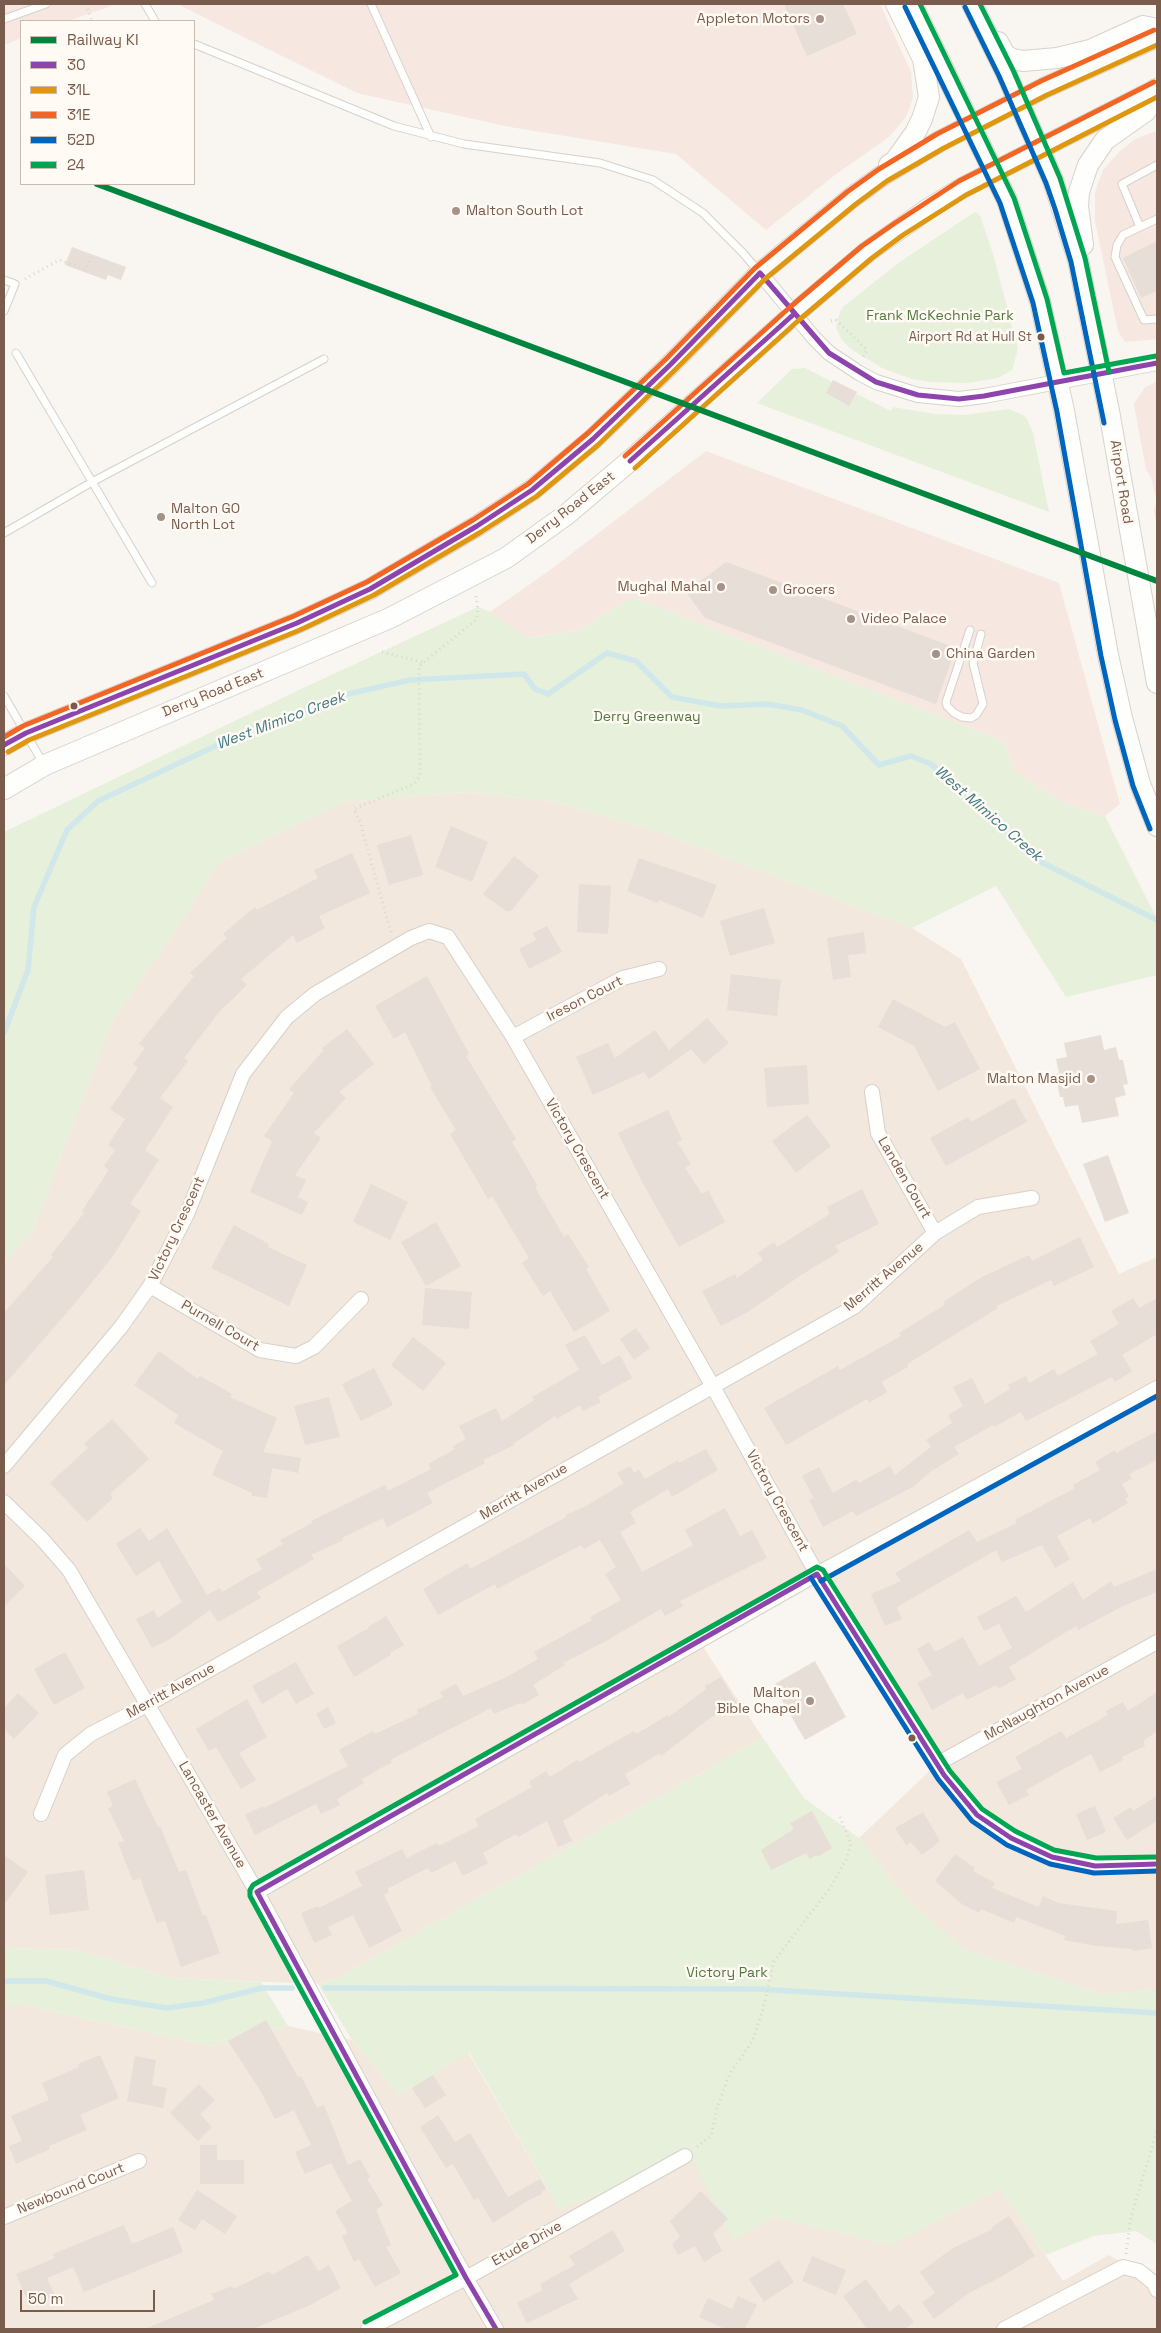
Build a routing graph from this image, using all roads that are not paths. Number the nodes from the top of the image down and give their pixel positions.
1 (46, 4) edge
2 (145, 4) edge
3 (371, 4) edge
4 (896, 4) edge
5 (912, 4) edge
6 (972, 4) edge
7 (978, 4) edge
8 (4, 19) edge
9 (153, 20) edge
10 (1157, 29) edge
11 (1157, 37) edge
12 (195, 44) edge
13 (1157, 90) edge
14 (1018, 101) junction
15 (972, 125) junction
16 (430, 137) junction
17 (1039, 149) junction
18 (1157, 165) edge
19 (994, 172) junction
20 (851, 198) junction
21 (1157, 219) edge
22 (1140, 227) junction
23 (1078, 260) junction
24 (760, 273) junction
25 (4, 280) edge
26 (4, 311) edge
27 (794, 314) junction
28 (1157, 319) edge
29 (16, 353) dead end
30 (324, 359) dead end
31 (1157, 363) edge
32 (1102, 374) junction
33 (1058, 382) junction
34 (92, 482) junction
35 (4, 532) edge
36 (152, 583) dead end
37 (970, 630) dead end
38 (981, 634) dead end
39 (1157, 683) edge
40 (4, 696) edge
41 (26, 733) junction
42 (4, 745) edge
43 (45, 766) junction
44 (4, 789) edge
45 (1157, 826) edge
46 (659, 969) dead end
47 (513, 1036) junction
48 (872, 1092) dead end
49 (1032, 1198) dead end
50 (936, 1233) junction
51 (150, 1286) junction
52 (361, 1299) dead end
53 (712, 1385) junction
54 (1157, 1388) edge
55 (4, 1466) edge
56 (4, 1502) edge
57 (817, 1574) junction
58 (1157, 1642) edge
59 (147, 1705) junction
60 (937, 1764) junction
61 (41, 1814) dead end
62 (1157, 1864) edge
63 (257, 1892) junction
64 (685, 2156) road end
65 (139, 2161) dead end
66 (4, 2217) edge
67 (466, 2278) junction
68 (1157, 2290) edge
69 (368, 2329) edge
70 (496, 2329) edge
71 (1004, 2329) edge

1 - 8 lane
2 - 9 lane
3 - 16 lane
4 - 20 main road
5 - 15 main road
6 - 14 main road, Airport Road
7 - 10 main road
11 - 14 main road
12 - 16 lane
13 - 17 main road, Derry Road East
13 - 23 main road
14 - 15 main road
14 - 17 main road, Airport Road
15 - 19 main road
15 - 20 main road
16 - 24 lane
17 - 19 main road, Derry Road East
17 - 23 main road, Airport Road
18 - 22 lane
19 - 27 main road, Derry Road East
19 - 33 main road
20 - 24 main road
21 - 22 lane
22 - 28 lane
23 - 32 main road, Airport Road
24 - 27 street
24 - 41 main road
25 - 26 lane
27 - 33 street
27 - 43 main road, Derry Road East
29 - 34 lane
30 - 34 lane
31 - 32 street
32 - 33 street
32 - 39 main road, Airport Road
33 - 45 main road
34 - 35 lane
34 - 36 lane
37 - 38 lane
40 - 41 lane
41 - 42 main road
41 - 43 lane
43 - 44 main road, Derry Road East
46 - 47 street, Ireson Court
47 - 51 street, Victory Crescent
47 - 53 street, Victory Crescent
48 - 50 street, Landen Court
49 - 50 street, Merritt Avenue
50 - 53 street, Merritt Avenue
51 - 52 street, Purnell Court
51 - 55 street, Victory Crescent
53 - 57 street, Victory Crescent
53 - 59 street, Merritt Avenue
54 - 57 street
56 - 59 street, Lancaster Avenue
57 - 60 street, Victory Crescent
57 - 63 street
58 - 60 street, McNaughton Avenue
59 - 61 street, Merritt Avenue
59 - 63 street, Lancaster Avenue
60 - 62 street, Victory Crescent
63 - 67 street, Lancaster Avenue
64 - 67 street, Etude Drive
65 - 66 street, Newbound Court
67 - 69 street, Etude Drive
67 - 70 street, Lancaster Avenue
68 - 71 street

